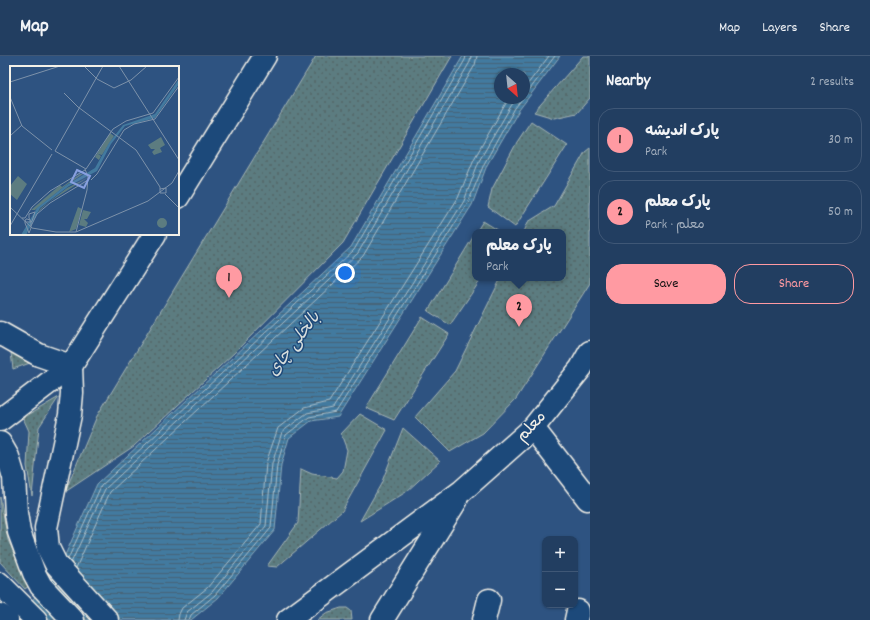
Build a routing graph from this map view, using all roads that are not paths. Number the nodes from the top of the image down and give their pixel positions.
1 (265, 56) edge
2 (179, 195) edge
3 (154, 235) edge
4 (0, 333) edge
5 (587, 364) edge
6 (70, 366) junction
7 (0, 420) edge
8 (533, 428) junction
9 (0, 443) edge
10 (462, 491) junction
11 (588, 499) dead end
12 (0, 584) edge
13 (8, 615) edge
14 (36, 620) edge
15 (73, 620) edge
16 (107, 620) edge
17 (288, 620) edge
18 (382, 620) edge

1 - 2 main road
3 - 6 main road
4 - 6 main road
5 - 8 main road, معلم
6 - 7 main road
6 - 16 main road
8 - 10 main road, معلم
8 - 11 main road
9 - 15 main road
10 - 17 main road
10 - 18 main road
12 - 13 main road
13 - 14 main road

